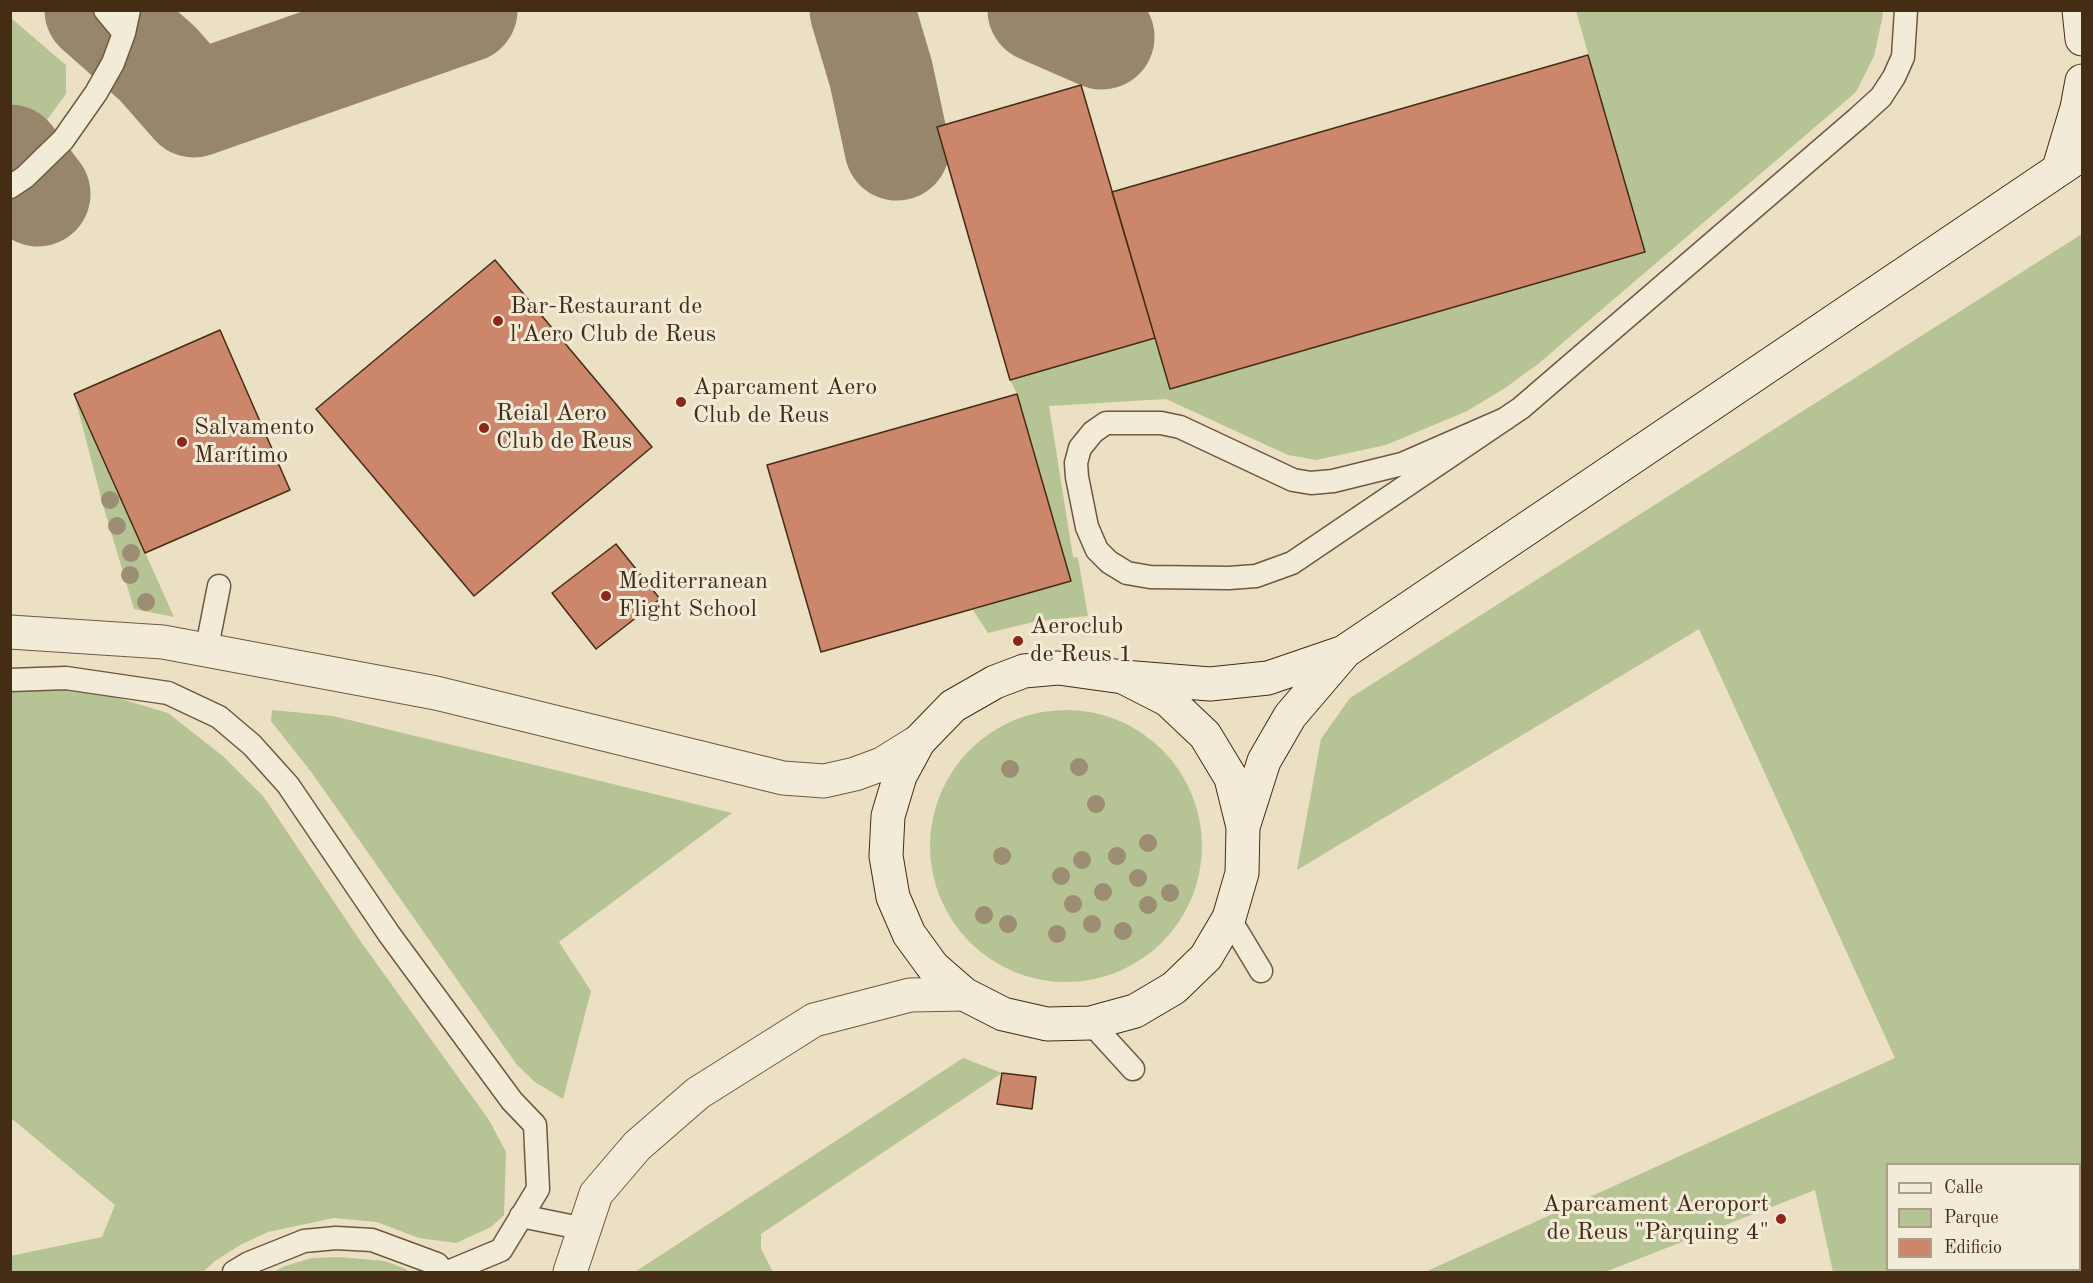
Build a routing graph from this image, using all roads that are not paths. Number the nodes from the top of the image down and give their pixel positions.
1 (105, 10) edge
2 (129, 10) edge
3 (1906, 10) edge
4 (2079, 10) edge
5 (124, 33) junction
6 (2082, 39) edge
7 (2082, 81) edge
8 (2071, 161) edge
9 (10, 187) edge
10 (1505, 419) junction
11 (219, 586) dead end
12 (10, 632) edge
13 (206, 651) junction
14 (1344, 652) junction
15 (1123, 677) junction
16 (10, 680) edge
17 (920, 741) junction
18 (1243, 826) junction
19 (1229, 918) junction
20 (1261, 971) dead end
21 (964, 994) junction
22 (1091, 1023) junction
23 (1133, 1069) dead end
24 (521, 1216) junction
25 (585, 1228) junction
26 (234, 1272) edge
27 (446, 1272) edge
28 (570, 1272) edge

1 - 5 lane
2 - 5 lane
3 - 10 lane
4 - 6 main road
5 - 9 lane
7 - 8 main road
8 - 14 main road
10 - 10 lane
11 - 13 lane
12 - 13 main road
13 - 17 main road
14 - 15 main road
14 - 18 main road
15 - 17 main road
15 - 18 main road
16 - 24 lane
17 - 21 main road
18 - 19 main road
19 - 20 lane
19 - 22 main road
21 - 22 main road
21 - 25 main road
22 - 23 lane
24 - 25 lane
24 - 27 lane
25 - 28 main road
26 - 27 lane

